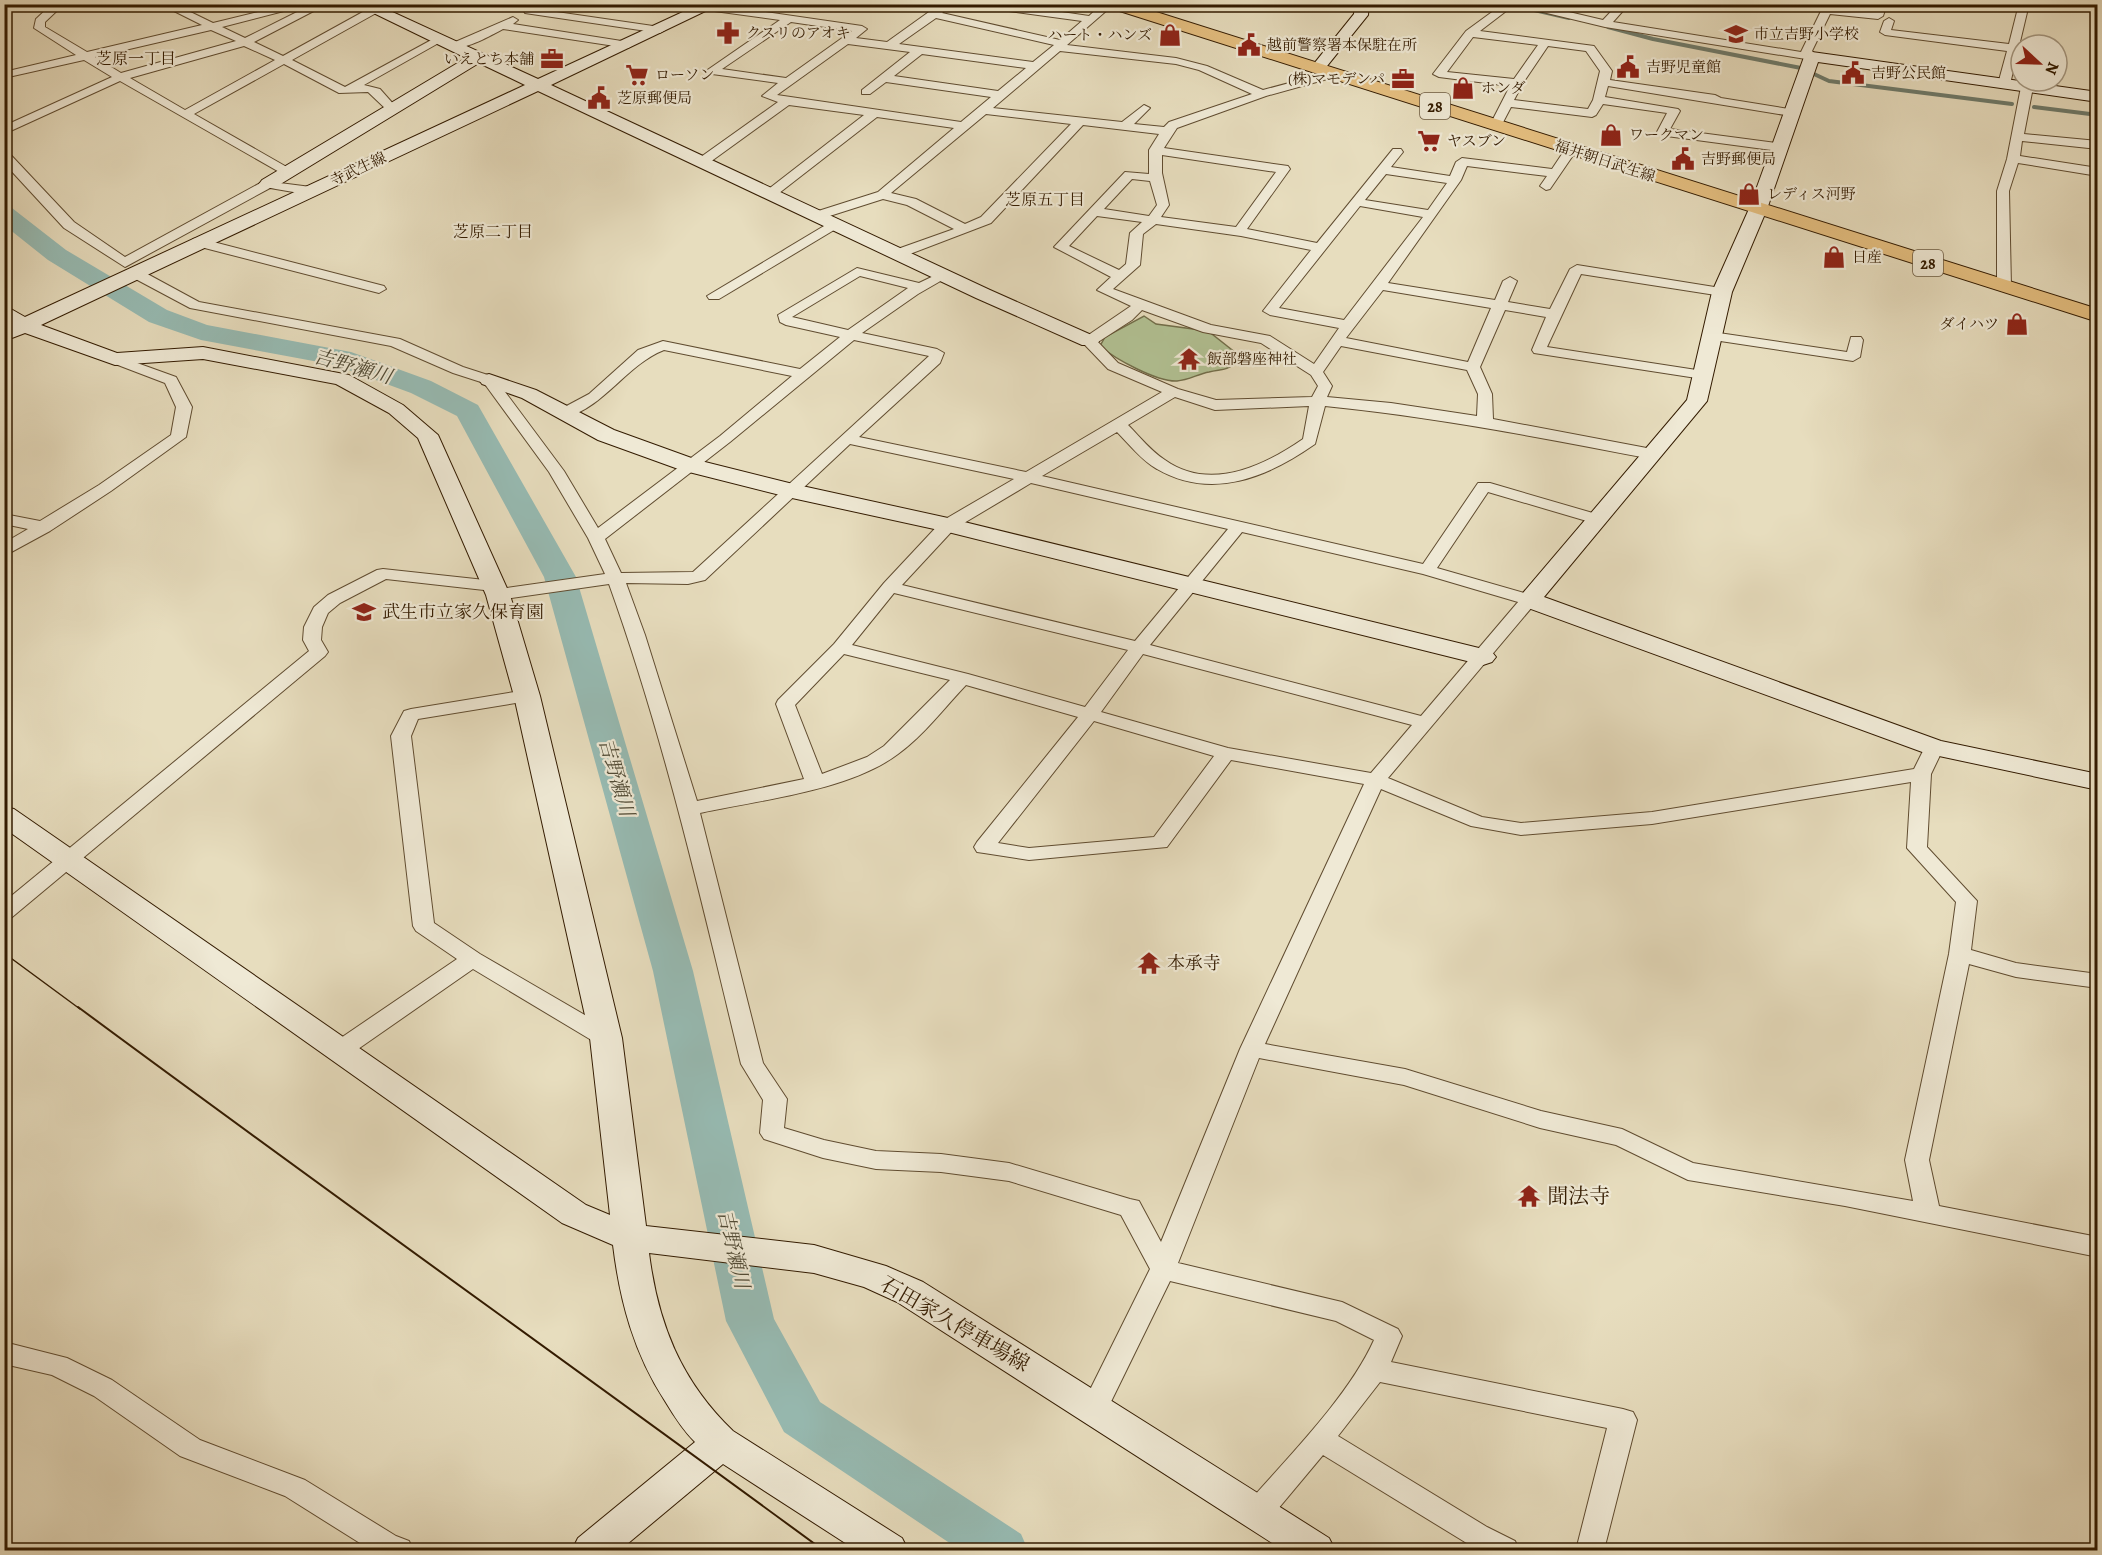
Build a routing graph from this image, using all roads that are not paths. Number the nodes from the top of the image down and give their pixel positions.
1 (59, 4) edge
2 (165, 4) edge
3 (303, 4) edge
4 (322, 4) edge
5 (541, 4) edge
6 (946, 4) edge
7 (980, 4) edge
8 (1111, 4) edge
9 (1510, 4) edge
10 (1519, 4) edge
11 (1624, 4) edge
12 (1882, 4) edge
13 (2024, 4) edge
14 (2087, 4) edge
15 (1362, 5) edge
16 (710, 6) edge
17 (2097, 6) edge
18 (368, 7) edge
19 (529, 11) junction
20 (934, 14) junction
21 (789, 19) junction
22 (1090, 19) junction
23 (1889, 21) dead end
24 (1605, 24) junction
25 (502, 26) junction
26 (213, 27) junction
27 (660, 30) junction
28 (1470, 33) junction
29 (2017, 33) edge
30 (845, 40) junction
31 (245, 42) junction
32 (1545, 42) junction
33 (445, 43) junction
34 (628, 45) junction
35 (1059, 45) junction
36 (888, 46) junction
37 (2009, 48) edge
38 (920, 50) junction
39 (87, 57) junction
40 (478, 57) junction
41 (1812, 57) junction
42 (284, 60) junction
43 (2009, 64) edge
44 (1035, 66) junction
45 (1326, 71) junction
46 (4, 75) edge
47 (120, 77) junction
48 (884, 78) junction
49 (786, 81) junction
50 (1603, 82) junction
51 (1517, 83) junction
52 (2004, 84) junction
53 (2009, 85) edge
54 (541, 86) junction
55 (343, 91) junction
56 (866, 92) dead end
57 (2026, 93) edge
58 (2069, 93) edge
59 (1262, 94) junction
60 (1001, 95) junction
61 (2097, 97) edge
62 (1599, 100) junction
63 (787, 101) junction
64 (1508, 103) junction
65 (1144, 108) dead end
66 (392, 109) junction
67 (983, 110) junction
68 (1791, 112) junction
69 (875, 113) junction
70 (186, 114) junction
71 (1080, 121) junction
72 (1496, 125) junction
73 (964, 126) junction
74 (1125, 126) junction
75 (4, 131) edge
76 (1166, 131) junction
77 (2017, 137) junction
78 (2097, 145) edge
79 (1779, 147) junction
80 (1155, 150) junction
81 (1570, 151) junction
82 (1397, 152) dead end
83 (4, 155) edge
84 (2013, 159) junction
85 (702, 162) junction
86 (1383, 170) junction
87 (2097, 172) edge
88 (288, 173) junction
89 (1555, 173) junction
90 (1156, 178) junction
91 (1455, 180) junction
92 (268, 184) junction
93 (1546, 186) dead end
94 (311, 191) junction
95 (770, 194) junction
96 (882, 195) junction
97 (1357, 202) junction
98 (1758, 209) junction
99 (1094, 212) junction
100 (1431, 214) junction
101 (817, 216) junction
102 (1153, 220) junction
103 (834, 224) junction
104 (965, 229) junction
105 (1239, 232) junction
106 (198, 242) junction
107 (1320, 248) junction
108 (897, 254) junction
109 (130, 275) junction
110 (944, 276) junction
111 (1120, 276) junction
112 (1510, 281) dead end
113 (1378, 285) junction
114 (919, 287) junction
115 (2004, 287) junction
116 (379, 289) dead end
117 (1722, 292) junction
118 (714, 296) dead end
119 (1140, 305) junction
120 (1498, 305) junction
121 (4, 310) edge
122 (1270, 311) junction
123 (1554, 314) junction
124 (2097, 316) edge
125 (30, 323) junction
126 (1348, 325) junction
127 (851, 334) junction
128 (4, 335) edge
129 (1250, 336) junction
130 (1712, 336) junction
131 (1856, 340) dead end
132 (1089, 341) junction
133 (1338, 341) junction
134 (115, 359) junction
135 (1473, 367) junction
136 (1316, 372) junction
137 (801, 374) junction
138 (1703, 375) junction
139 (489, 380) junction
140 (1173, 392) junction
141 (1318, 401) junction
142 (564, 413) junction
143 (1485, 422) junction
144 (1118, 424) junction
145 (847, 439) junction
146 (1652, 453) junction
147 (689, 465) junction
148 (1030, 478) junction
149 (792, 491) junction
150 (4, 519) edge
151 (1597, 519) junction
152 (948, 525) junction
153 (44, 527) junction
154 (1238, 527) junction
155 (596, 538) junction
156 (4, 551) edge
157 (1426, 570) junction
158 (615, 578) junction
159 (1191, 584) junction
160 (890, 587) junction
161 (496, 590) junction
162 (1529, 600) junction
163 (1139, 646) junction
164 (840, 648) junction
165 (1483, 657) junction
166 (962, 678) junction
167 (527, 696) junction
168 (1089, 715) junction
169 (1426, 723) junction
170 (1934, 747) junction
171 (1226, 753) junction
172 (1921, 774) junction
173 (1376, 780) junction
174 (815, 782) junction
175 (2097, 782) edge
176 (689, 809) junction
177 (4, 815) edge
178 (67, 860) junction
179 (4, 913) edge
180 (1960, 954) junction
181 (472, 959) junction
182 (2097, 981) edge
183 (606, 1038) junction
184 (1251, 1049) junction
185 (340, 1050) junction
186 (1928, 1212) junction
187 (631, 1238) junction
188 (2097, 1247) edge
189 (1163, 1269) junction
190 (4, 1353) edge
191 (1374, 1370) junction
192 (1094, 1408) junction
193 (1320, 1439) junction
194 (720, 1442) junction
195 (1257, 1513) junction
196 (399, 1551) edge
197 (592, 1551) edge
198 (888, 1551) edge
199 (1315, 1551) edge
200 (1505, 1551) edge
201 (1590, 1551) edge

1 - 39 street
2 - 26 street
3 - 26 street
4 - 31 street
5 - 19 street
6 - 20 street
7 - 22 street
8 - 22 street
8 - 45 main road, 福井朝日武生線 / 28
9 - 28 street
10 - 24 street
11 - 24 street
12 - 41 street
13 - 29 street
14 - 17 street
15 - 45 street
16 - 21 street
16 - 27 street, 寺武生線
18 - 33 street
18 - 42 street
19 - 25 street
19 - 27 street
20 - 35 street
20 - 36 street
21 - 30 street
21 - 49 street
22 - 35 street
23 - 37 street
24 - 41 street
25 - 33 street
25 - 34 street
26 - 31 street
26 - 39 street
27 - 34 street, 寺武生線
28 - 32 street
28 - 51 street
30 - 36 street
30 - 49 street
31 - 42 street
31 - 47 street
32 - 50 street
32 - 51 street
33 - 40 street
33 - 55 street
34 - 54 street, 寺武生線
35 - 44 street
35 - 59 street
36 - 38 street
38 - 44 street
38 - 48 street
39 - 46 street
39 - 47 street
40 - 54 street
40 - 66 street
41 - 52 street
41 - 68 street
42 - 55 street
42 - 70 street
43 - 52 street
44 - 60 street
45 - 59 street
45 - 72 main road, 福井朝日武生線 / 28
47 - 70 street
47 - 75 street
48 - 56 street
48 - 60 street
49 - 63 street
50 - 62 street
50 - 68 street
51 - 64 street
52 - 53 street
54 - 85 street
54 - 94 street, 寺武生線
55 - 66 street
57 - 77 street
58 - 61 street
59 - 76 street
60 - 67 street
62 - 64 street
62 - 79 street
63 - 69 street
63 - 85 street
64 - 72 street
65 - 74 street
66 - 88 street
67 - 71 street
67 - 73 street
68 - 79 street
69 - 73 street
69 - 95 street
70 - 88 street
71 - 74 street
71 - 104 street
72 - 81 main road, 福井朝日武生線 / 28
73 - 96 street
74 - 76 street
76 - 80 street
77 - 78 street
77 - 84 street
79 - 98 street
80 - 90 street
80 - 105 street
81 - 89 street
81 - 98 main road, 福井朝日武生線 / 28
82 - 86 street
83 - 92 street
84 - 87 street
84 - 115 street
85 - 95 street
86 - 91 street
86 - 97 street
88 - 92 street
89 - 91 street
89 - 93 street
90 - 99 street
90 - 102 street
91 - 100 street
92 - 94 street
94 - 106 street, 寺武生線
95 - 101 street
96 - 101 street
96 - 104 street
97 - 100 street
97 - 107 street
98 - 115 main road, 福井朝日武生線 / 28
98 - 117 street
99 - 102 street
99 - 111 street
100 - 113 street
101 - 103 street
102 - 105 street
102 - 111 street
103 - 108 street
103 - 118 street
104 - 108 street
105 - 107 street
106 - 109 street, 寺武生線
106 - 116 street
107 - 122 street
108 - 110 street
109 - 125 street, 寺武生線
109 - 139 street
110 - 114 street
110 - 132 street
111 - 119 street
112 - 120 street
113 - 120 street
113 - 126 street
114 - 127 street
114 - 127 street
115 - 124 main road, 福井朝日武生線 / 28
117 - 123 street
117 - 130 street
119 - 129 street
119 - 132 street
120 - 123 street
120 - 135 street
121 - 125 street
122 - 126 street
122 - 129 street
123 - 138 street
125 - 128 street, 寺武生線
125 - 134 street
126 - 133 street
127 - 137 street
127 - 145 street
129 - 136 street
130 - 131 street
130 - 138 street
132 - 140 street
133 - 135 street
133 - 136 street
134 - 153 street
134 - 161 street
135 - 143 street
136 - 141 street
137 - 142 street
137 - 147 street
138 - 146 street
139 - 142 street
139 - 155 street
140 - 141 street
140 - 144 street
141 - 143 street
141 - 144 street
142 - 147 street
143 - 146 street
144 - 148 street
145 - 148 street
145 - 149 street
146 - 151 street
147 - 149 street
147 - 155 street
148 - 152 street
148 - 154 street
149 - 152 street
149 - 158 street
150 - 153 street
151 - 157 street
151 - 162 street
152 - 159 street
152 - 160 street
153 - 156 street
154 - 157 street
154 - 159 street
155 - 158 street
157 - 162 street
158 - 161 street
158 - 176 street
159 - 163 street
159 - 165 street
160 - 163 street
160 - 164 street
161 - 167 street
161 - 178 street
162 - 165 street
162 - 170 street
163 - 168 street
163 - 169 street
164 - 166 street
164 - 174 street
165 - 169 street
166 - 168 street
166 - 174 street
167 - 181 street
167 - 183 street
168 - 171 street
168 - 171 street
169 - 173 street
170 - 172 street
170 - 175 street
171 - 173 street
172 - 173 street
172 - 180 street
173 - 184 street
174 - 176 street
176 - 189 street
177 - 178 street, 石田家久停車場線
178 - 179 street
178 - 185 street, 石田家久停車場線
180 - 182 street
180 - 186 street
181 - 183 street
181 - 185 street
183 - 187 street
184 - 186 street
184 - 189 street
185 - 187 street, 石田家久停車場線
186 - 188 street
187 - 192 street, 石田家久停車場線
187 - 194 street
189 - 191 street
189 - 192 street
190 - 196 street
191 - 193 street
191 - 201 street
192 - 195 street, 石田家久停車場線
193 - 195 street
193 - 200 street
194 - 197 street
194 - 198 street
195 - 199 street, 石田家久停車場線

